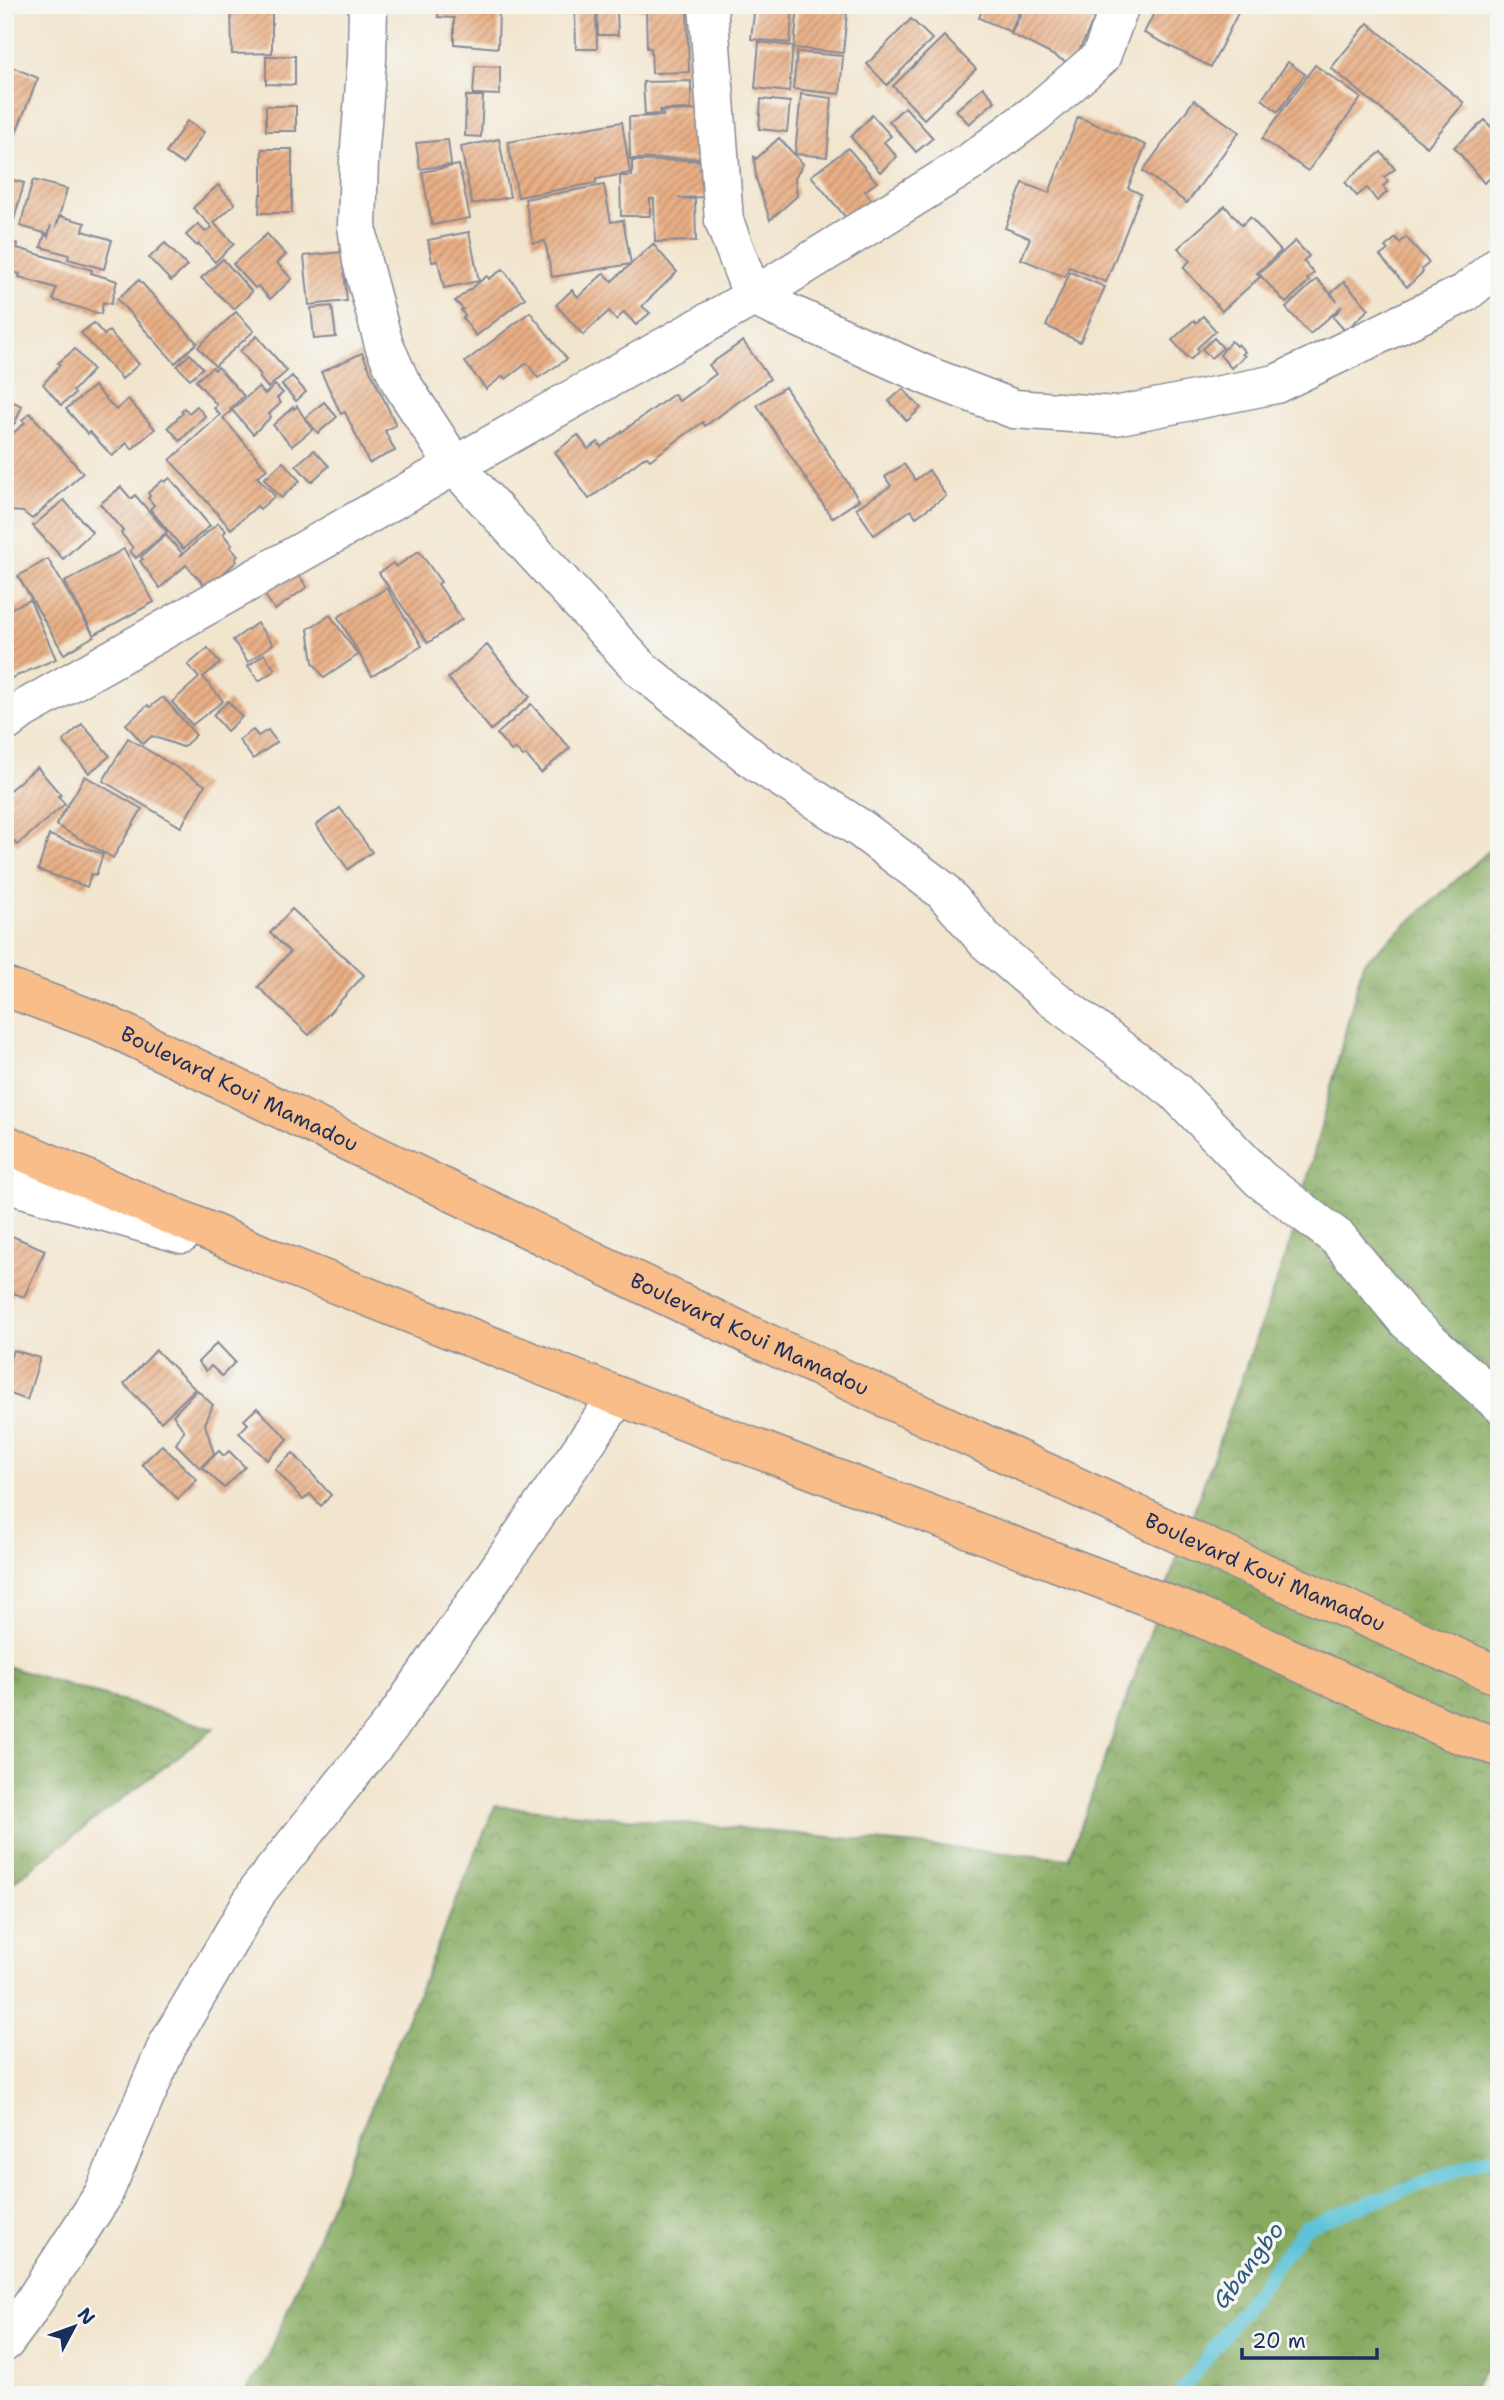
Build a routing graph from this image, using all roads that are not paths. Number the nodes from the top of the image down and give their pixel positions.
1 (368, 5) edge
2 (708, 5) edge
3 (1120, 5) edge
4 (1499, 265) edge
5 (753, 297) junction
6 (455, 466) junction
7 (5, 723) edge
8 (5, 987) edge
9 (5, 1143) edge
10 (5, 1183) edge
11 (280, 1262) junction
12 (618, 1396) junction
13 (1499, 1403) edge
14 (1499, 1676) edge
15 (1499, 1747) edge
16 (5, 2342) edge

1 - 6 street
2 - 5 street
3 - 5 street
4 - 5 street
5 - 6 street
6 - 7 street
6 - 13 street
8 - 14 main road, Boulevard Koui Mamadou
9 - 11 main road
10 - 11 street
11 - 12 main road
12 - 15 main road
12 - 16 street

